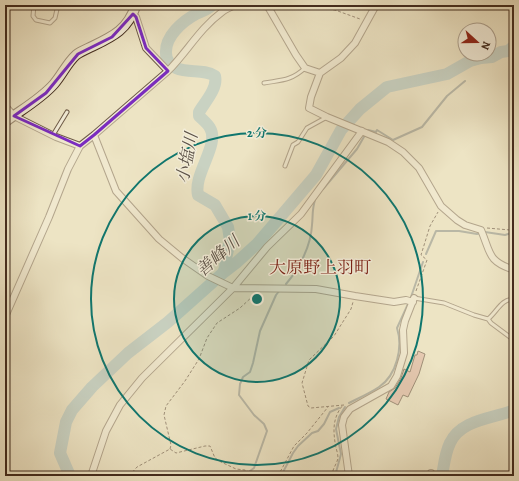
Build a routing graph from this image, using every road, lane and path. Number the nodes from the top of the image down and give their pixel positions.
1 (34, 5) edge
2 (58, 5) edge
3 (136, 5) edge
4 (235, 5) edge
5 (267, 5) edge
6 (309, 5) edge
7 (376, 5) edge
8 (132, 14) junction
9 (368, 21) junction
10 (305, 68) junction
11 (170, 70) junction
12 (320, 73) junction
13 (264, 83) dead end
14 (5, 106) edge
15 (67, 112) dead end
16 (14, 116) junction
17 (327, 117) junction
18 (5, 122) edge
19 (360, 130) junction
20 (53, 135) junction
21 (94, 135) junction
22 (80, 146) junction
23 (285, 166) dead end
24 (441, 206) junction
25 (514, 228) edge
26 (482, 232) junction
27 (514, 270) edge
28 (231, 287) junction
29 (260, 288) junction
30 (355, 296) junction
31 (514, 299) edge
32 (414, 300) junction
33 (5, 318) edge
34 (488, 319) junction
35 (514, 340) edge
36 (343, 405) junction
37 (328, 407) junction
38 (352, 408) junction
39 (170, 449) junction
40 (351, 475) edge
41 (91, 476) edge
42 (130, 476) edge
43 (256, 476) edge
44 (278, 476) edge
45 (332, 476) edge

1 - 2 lane
3 - 8 main road
4 - 11 street
5 - 10 street
6 - 9 path
7 - 9 street
8 - 11 street
8 - 16 main road
9 - 12 street
10 - 12 street
10 - 13 lane
11 - 21 street
12 - 17 street
14 - 16 street
15 - 20 lane
16 - 18 main road
16 - 20 street
17 - 19 street
17 - 23 lane
19 - 24 street
19 - 28 street
20 - 22 street
21 - 22 street
21 - 28 street
22 - 33 street
24 - 26 street
24 - 32 path
25 - 26 path
26 - 27 street
28 - 29 street
28 - 41 street
29 - 30 street
29 - 39 path
30 - 32 street
30 - 37 path
31 - 34 lane
32 - 34 lane
32 - 38 street
34 - 35 lane
36 - 37 path
36 - 38 path
36 - 45 path
37 - 44 path
38 - 40 street
39 - 42 path
39 - 43 path

